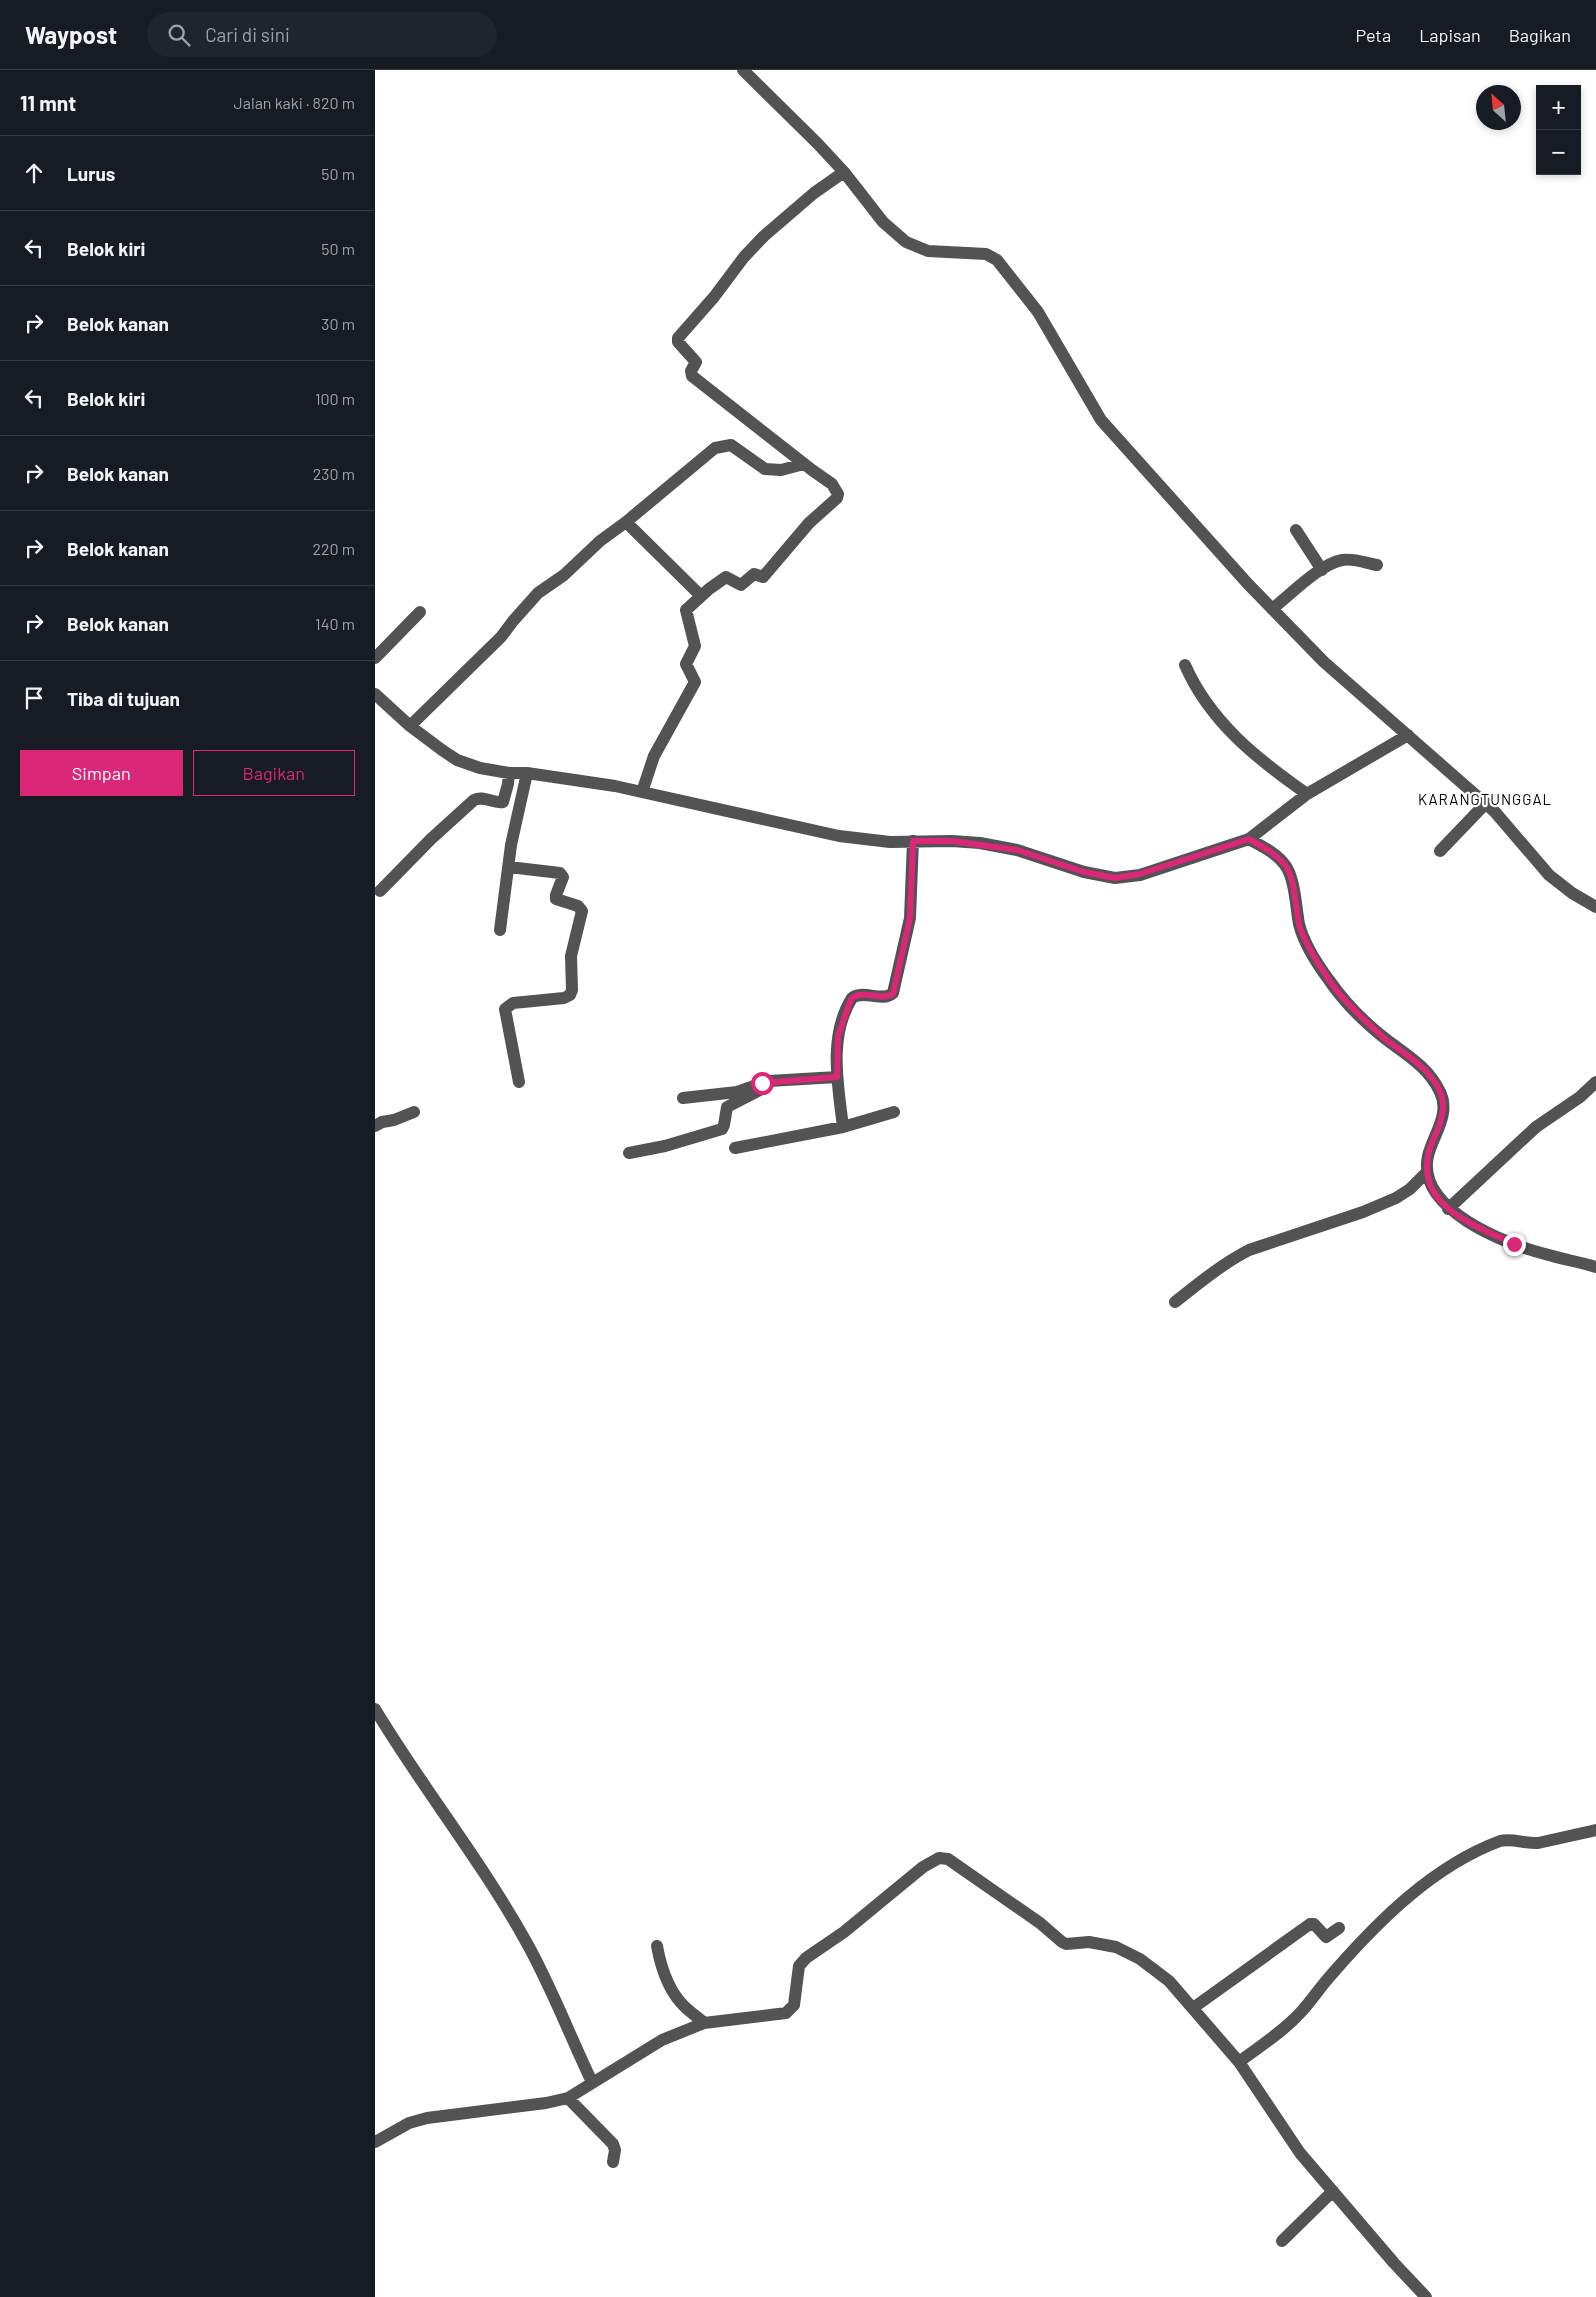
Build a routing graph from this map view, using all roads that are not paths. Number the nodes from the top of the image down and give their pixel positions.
1 (743, 70) edge
2 (844, 172) junction
3 (804, 464) junction
4 (627, 522) junction
5 (1296, 530) dead end
6 (1377, 566) dead end
7 (1322, 570) junction
8 (701, 596) junction
9 (1272, 610) junction
10 (420, 612) dead end
11 (375, 658) edge
12 (1185, 664) dead end
13 (375, 694) edge
14 (410, 726) junction
15 (1408, 735) junction
16 (509, 773) junction
17 (527, 773) junction
18 (642, 792) junction
19 (1307, 794) junction
20 (1486, 803) junction
21 (1249, 839) junction
22 (913, 841) junction
23 (1441, 851) dead end
24 (509, 867) junction
25 (380, 891) dead end
26 (1596, 907) edge
27 (500, 930) dead end
28 (837, 1077) junction
29 (769, 1081) junction
30 (519, 1082) dead end
31 (1596, 1082) edge
32 (683, 1098) dead end
33 (414, 1112) dead end
34 (894, 1112) dead end
35 (375, 1126) edge
36 (843, 1127) junction
37 (735, 1148) dead end
38 (629, 1153) dead end
39 (1427, 1172) junction
40 (1448, 1209) junction
41 (1596, 1266) edge
42 (1175, 1302) dead end
43 (375, 1709) edge
44 (1596, 1830) edge
45 (1339, 1928) dead end
46 (657, 1946) dead end
47 (1193, 2008) junction
48 (704, 2023) junction
49 (1239, 2062) junction
50 (591, 2082) junction
51 (568, 2098) junction
52 (375, 2142) edge
53 (613, 2162) dead end
54 (1333, 2192) junction
55 (1282, 2241) dead end
56 (1426, 2297) edge

1 - 2 street
2 - 3 street
2 - 9 street
3 - 4 street
3 - 8 street
4 - 8 street
4 - 14 street
5 - 7 street
6 - 7 street
7 - 9 street
8 - 18 street
9 - 15 street
10 - 11 street
12 - 19 street
13 - 14 street
14 - 16 street
15 - 19 street
15 - 20 street
16 - 17 street
16 - 25 street
17 - 18 street
17 - 24 street
18 - 22 street
19 - 21 street
20 - 23 street
20 - 26 street
21 - 22 street
21 - 39 street
22 - 28 street
24 - 27 street
24 - 30 street
28 - 29 street
28 - 36 street
29 - 32 street
29 - 38 street
31 - 40 street
33 - 35 street
34 - 36 street
36 - 37 street
39 - 40 street
39 - 42 street
40 - 41 street
43 - 50 street
44 - 49 street
45 - 47 street
46 - 48 street
47 - 48 street
47 - 49 street
48 - 50 street
49 - 54 street
50 - 51 street
51 - 52 street
51 - 53 street
54 - 55 street
54 - 56 street

